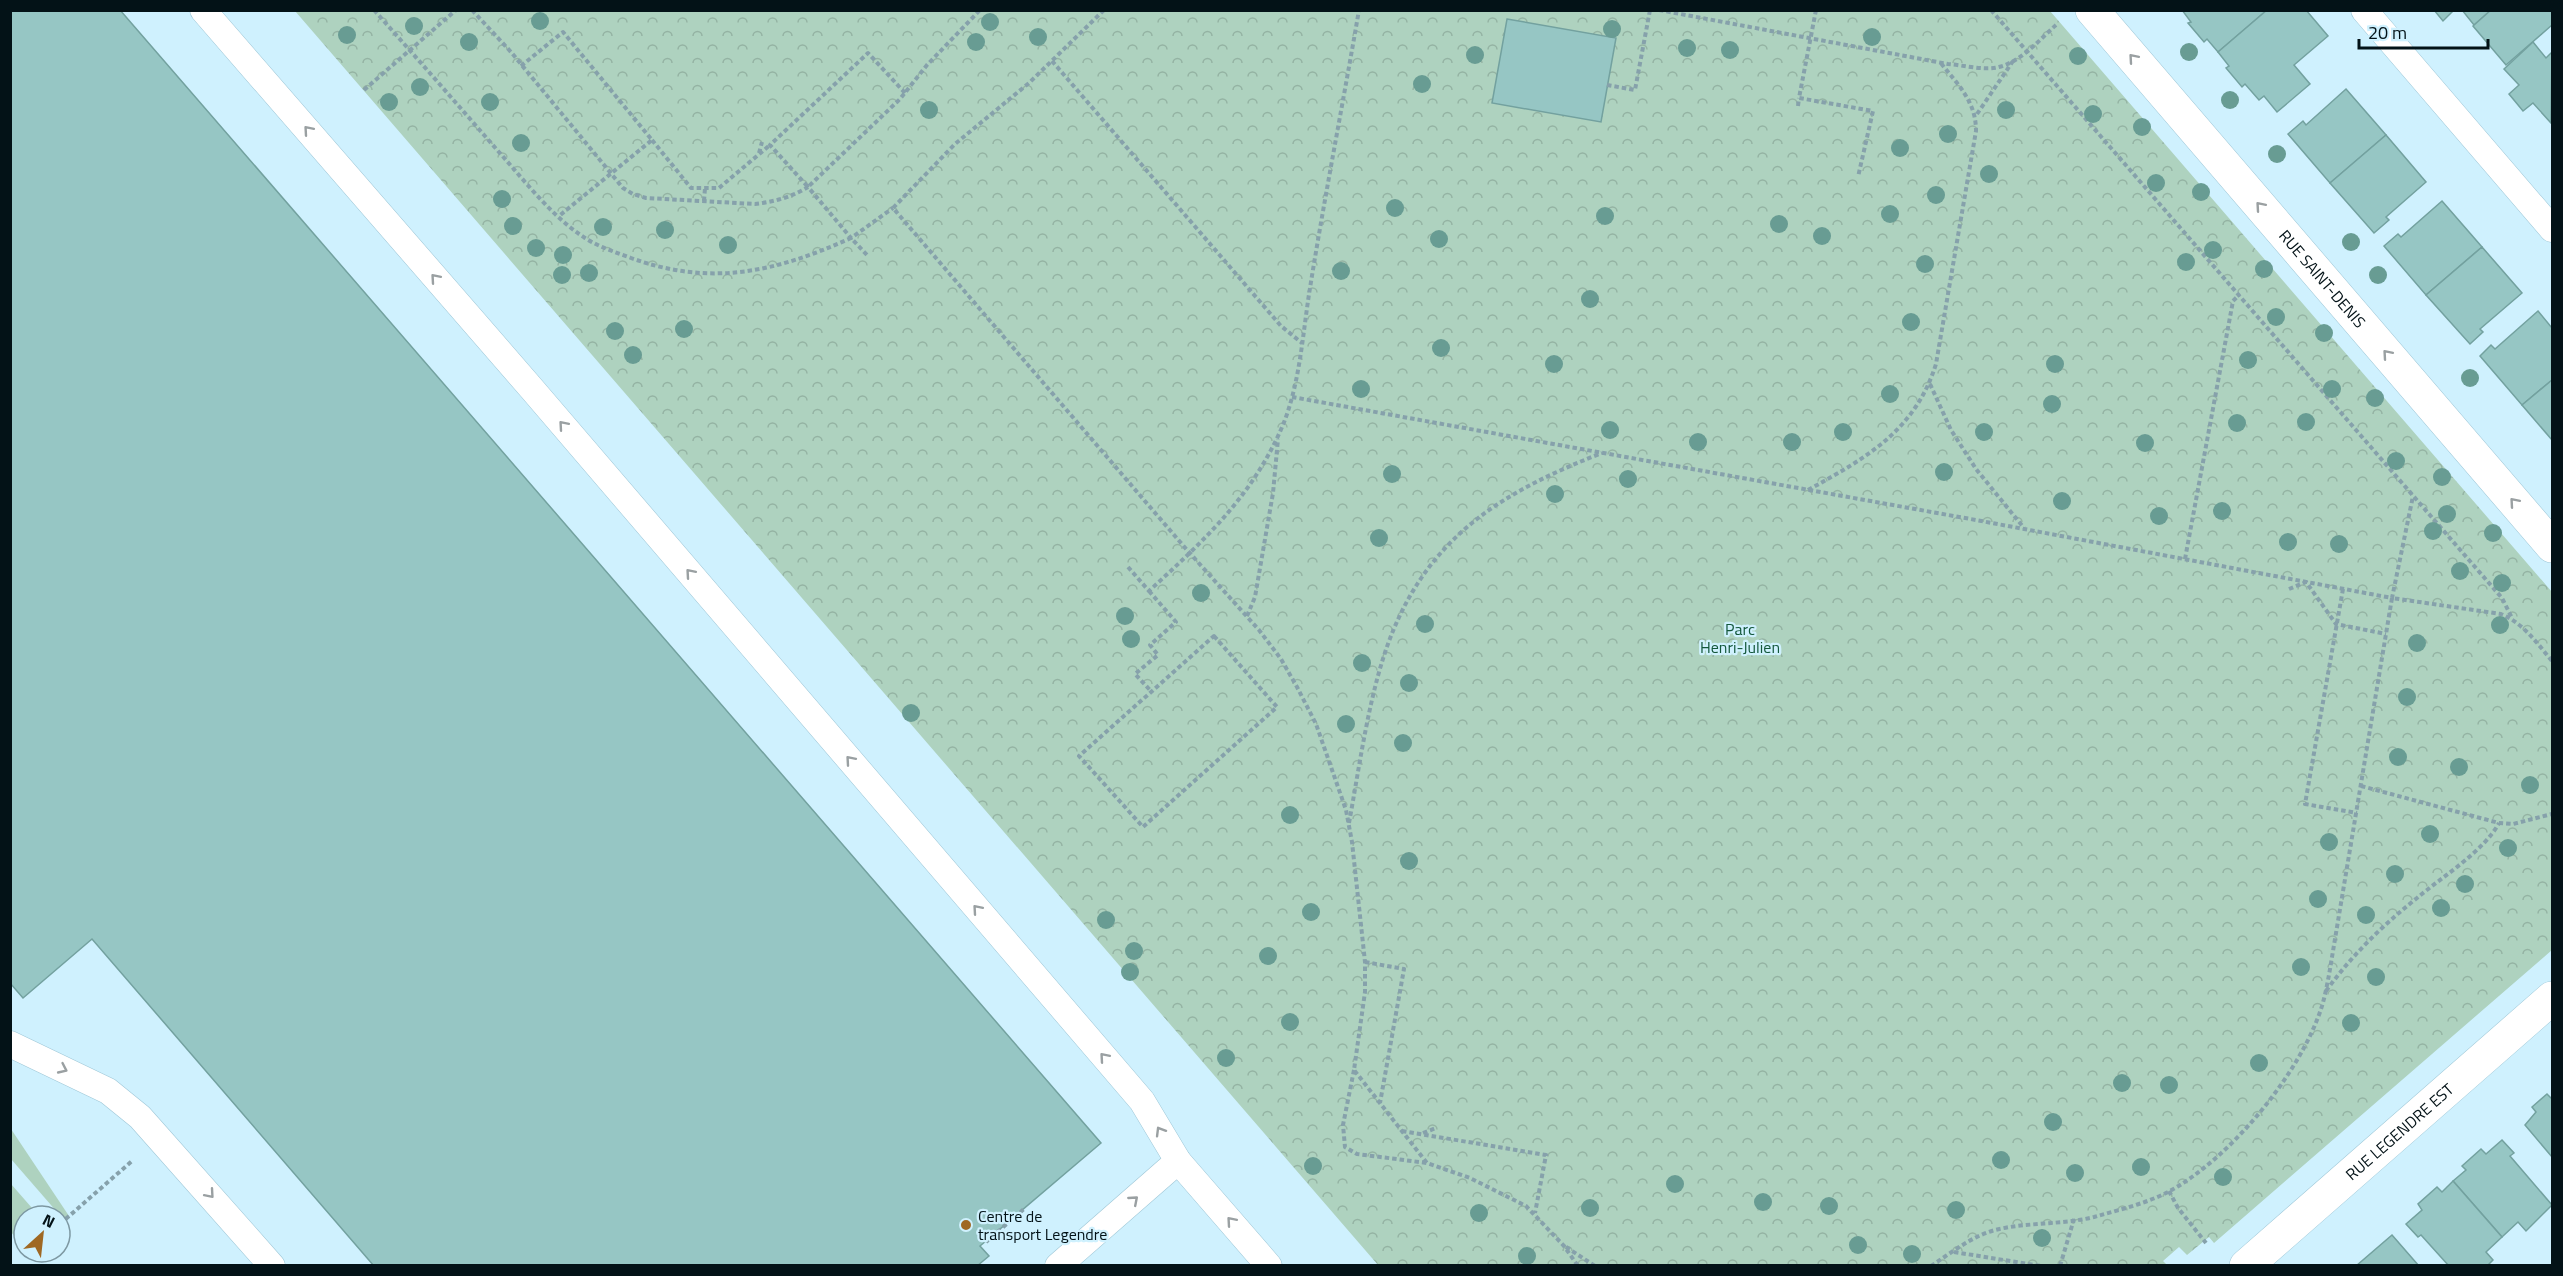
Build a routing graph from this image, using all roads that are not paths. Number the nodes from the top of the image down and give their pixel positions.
1 (203, 10) edge
2 (2092, 10) edge
3 (2364, 10) edge
4 (2553, 229) edge
5 (2553, 546) edge
6 (2553, 998) edge
7 (10, 1044) edge
8 (1178, 1161) junction
9 (272, 1266) edge
10 (1058, 1266) edge
11 (1269, 1266) edge
12 (2246, 1266) edge

8 -> 1 lane
5 -> 2 street, RUE SAINT-DENIS
3 - 4 lane
6 - 12 street, RUE LEGENDRE EST
7 -> 9 lane
10 -> 8 lane
11 -> 8 lane

